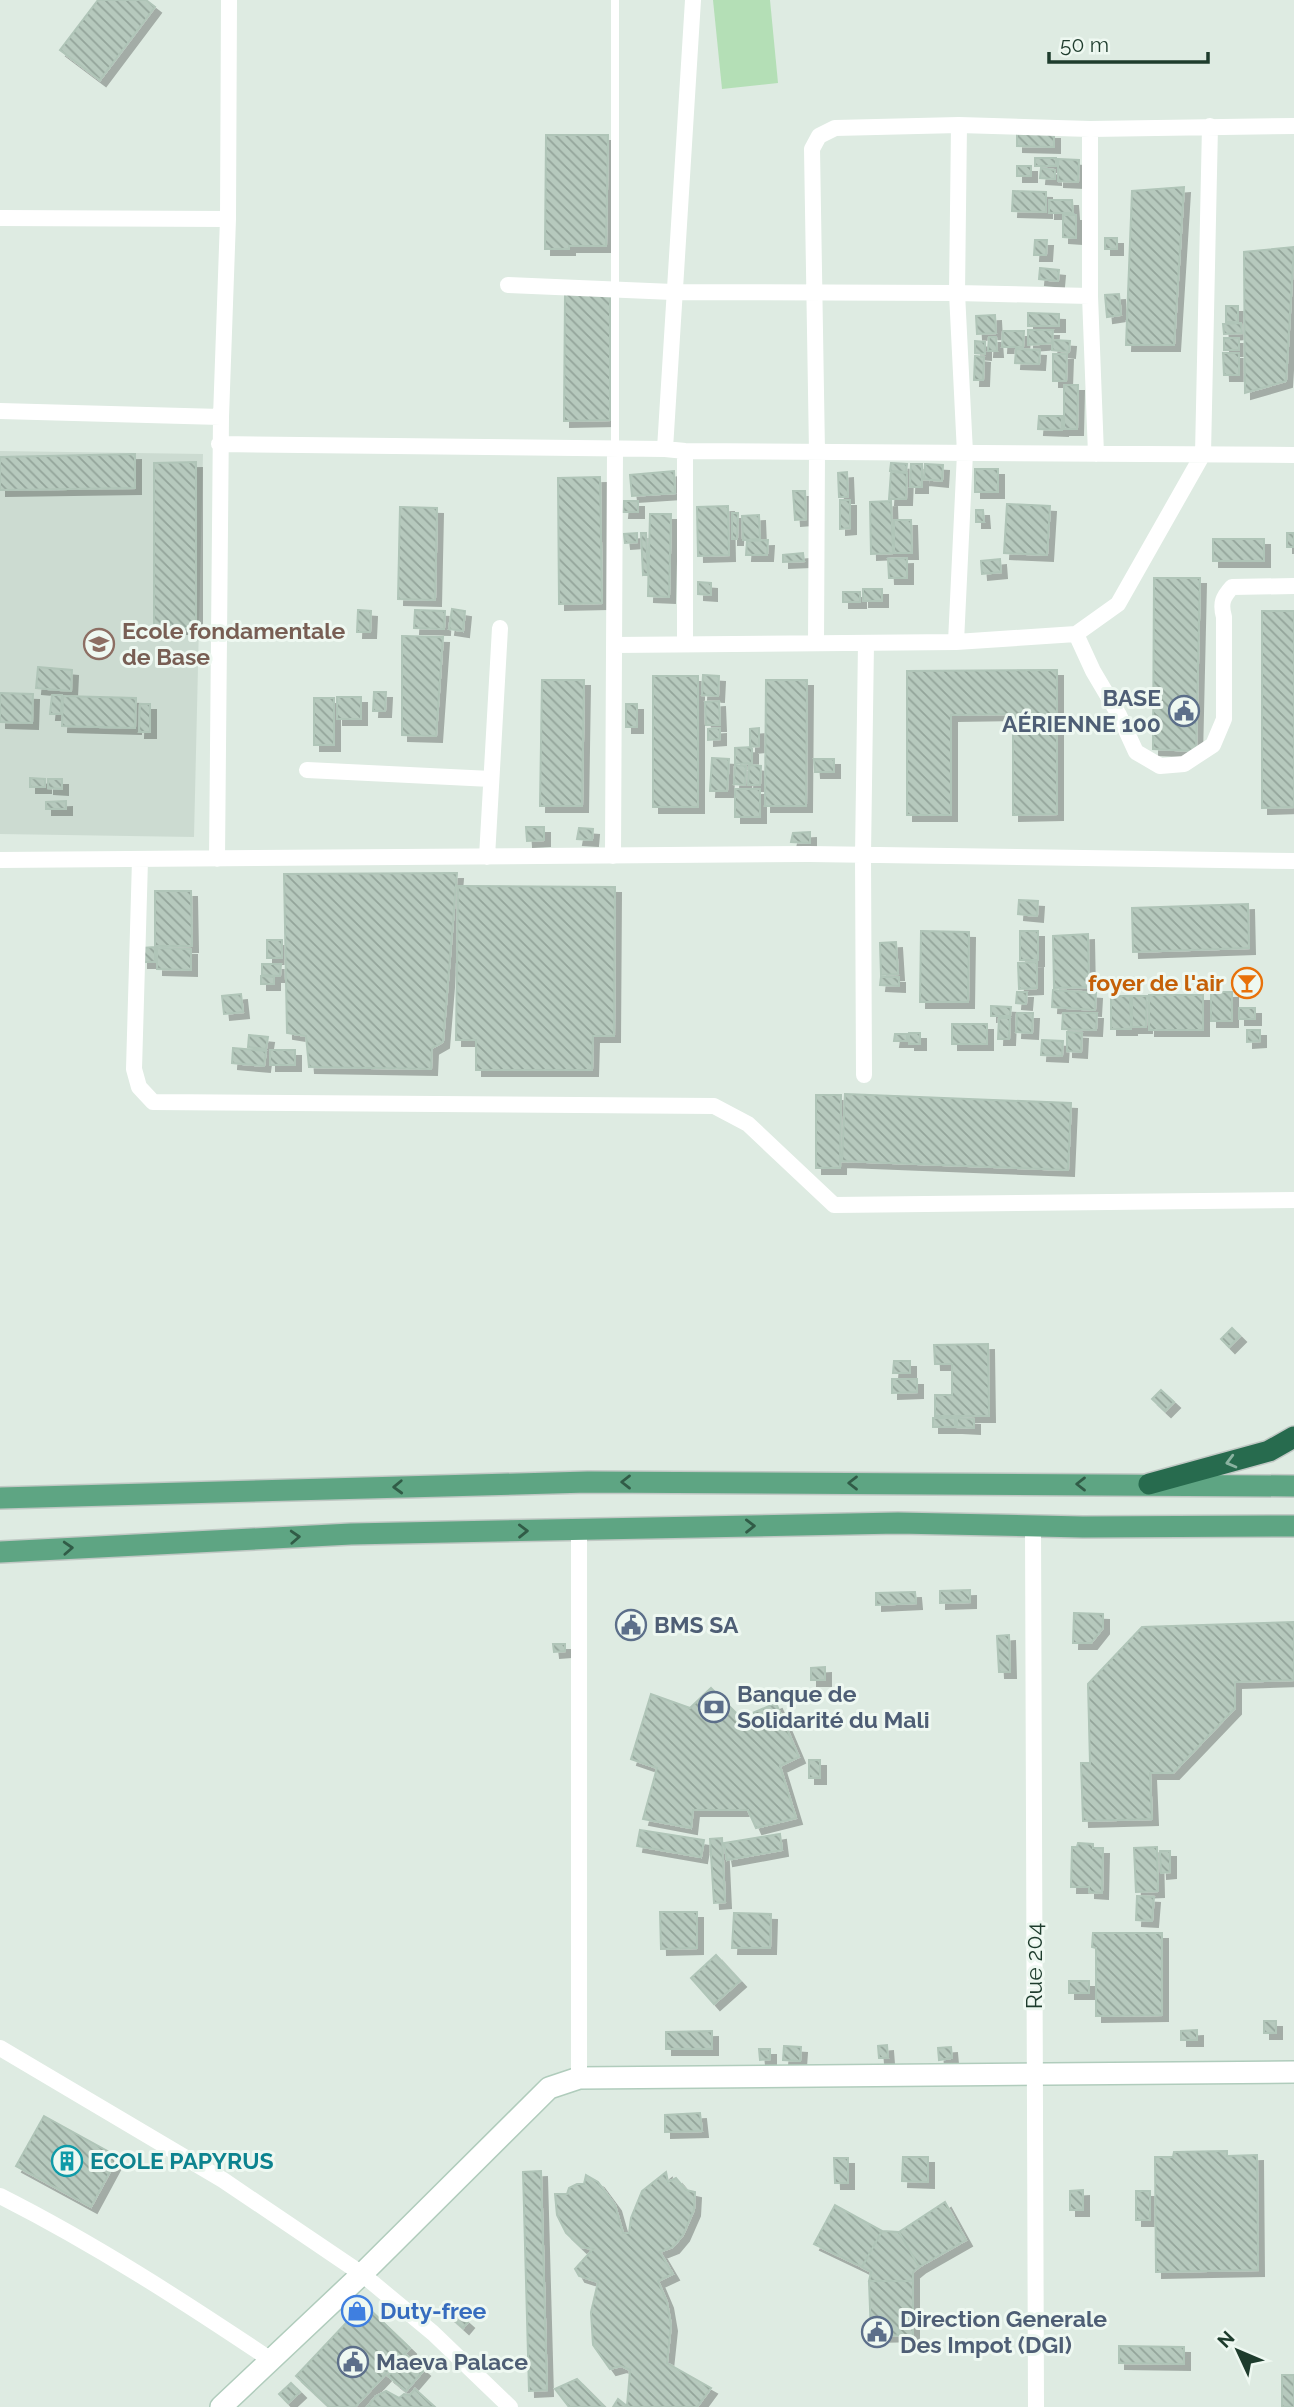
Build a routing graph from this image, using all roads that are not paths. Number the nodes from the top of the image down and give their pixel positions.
1 (229, 0) edge
2 (615, 0) edge
3 (693, 0) edge
4 (959, 125) junction
5 (1294, 126) edge
6 (1210, 127) junction
7 (1090, 130) junction
8 (0, 218) edge
9 (228, 219) junction
10 (508, 285) dead end
11 (615, 289) junction
12 (673, 292) junction
13 (813, 293) junction
14 (957, 293) junction
15 (1090, 296) junction
16 (0, 411) edge
17 (220, 417) junction
18 (219, 444) junction
19 (664, 449) junction
20 (615, 450) junction
21 (685, 451) junction
22 (817, 452) junction
23 (965, 453) junction
24 (1096, 454) junction
25 (1203, 454) junction
26 (1294, 455) edge
27 (1294, 586) edge
28 (500, 628) dead end
29 (1076, 634) junction
30 (866, 642) junction
31 (956, 642) junction
32 (816, 643) junction
33 (685, 644) junction
34 (614, 645) junction
35 (307, 770) dead end
36 (491, 779) junction
37 (863, 855) junction
38 (613, 856) junction
39 (487, 857) junction
40 (217, 859) junction
41 (0, 860) edge
42 (140, 860) junction
43 (1294, 861) edge
44 (864, 1075) dead end
45 (1294, 1200) edge
46 (1294, 1437) edge
47 (1149, 1484) junction
48 (1294, 1486) edge
49 (0, 1498) edge
50 (1033, 1526) junction
51 (1294, 1526) edge
52 (579, 1530) junction
53 (0, 1552) edge
54 (0, 2048) edge
55 (1294, 2072) edge
56 (1034, 2073) junction
57 (579, 2078) junction
58 (0, 2196) edge
59 (362, 2274) junction
60 (271, 2360) junction
61 (221, 2407) edge
62 (510, 2407) edge
63 (1035, 2407) edge

1 - 9 street
2 - 11 lane
3 - 12 street
4 - 7 street
4 - 13 street
4 - 14 street
5 - 6 street
6 - 7 street
6 - 25 street
7 - 15 street
8 - 9 street
9 - 17 street
10 - 11 street
11 - 12 street
11 - 20 lane
12 - 13 street
12 - 19 street
13 - 14 street
13 - 22 street
14 - 15 street
14 - 23 street
15 - 24 street
16 - 17 street
17 - 18 street
18 - 20 street
18 - 40 street
19 - 20 street
19 - 21 street
20 - 34 street
21 - 22 street
21 - 33 street
22 - 23 street
22 - 32 street
23 - 24 street
23 - 31 street
24 - 25 street
25 - 26 street
25 - 29 street
27 - 29 street
28 - 36 street
29 - 31 street
30 - 31 street
30 - 32 street
30 - 37 street
32 - 33 street
33 - 34 street
34 - 38 street
35 - 36 street
36 - 39 street
37 - 38 street
37 - 43 street
37 - 44 street
38 - 39 street
39 - 40 street
40 - 42 street
41 - 42 street
42 - 45 street
46 -> 47 highway
47 - 48 main road
47 -> 49 main road
50 - 51 main road
52 -> 50 main road
50 - 56 street, Rue 204
53 -> 52 main road
52 - 57 street
54 - 59 street
55 - 56 street
56 - 57 street
56 - 63 street, Rue 204
57 - 59 street
58 - 60 street
59 - 60 street
59 - 62 street
60 - 61 street

